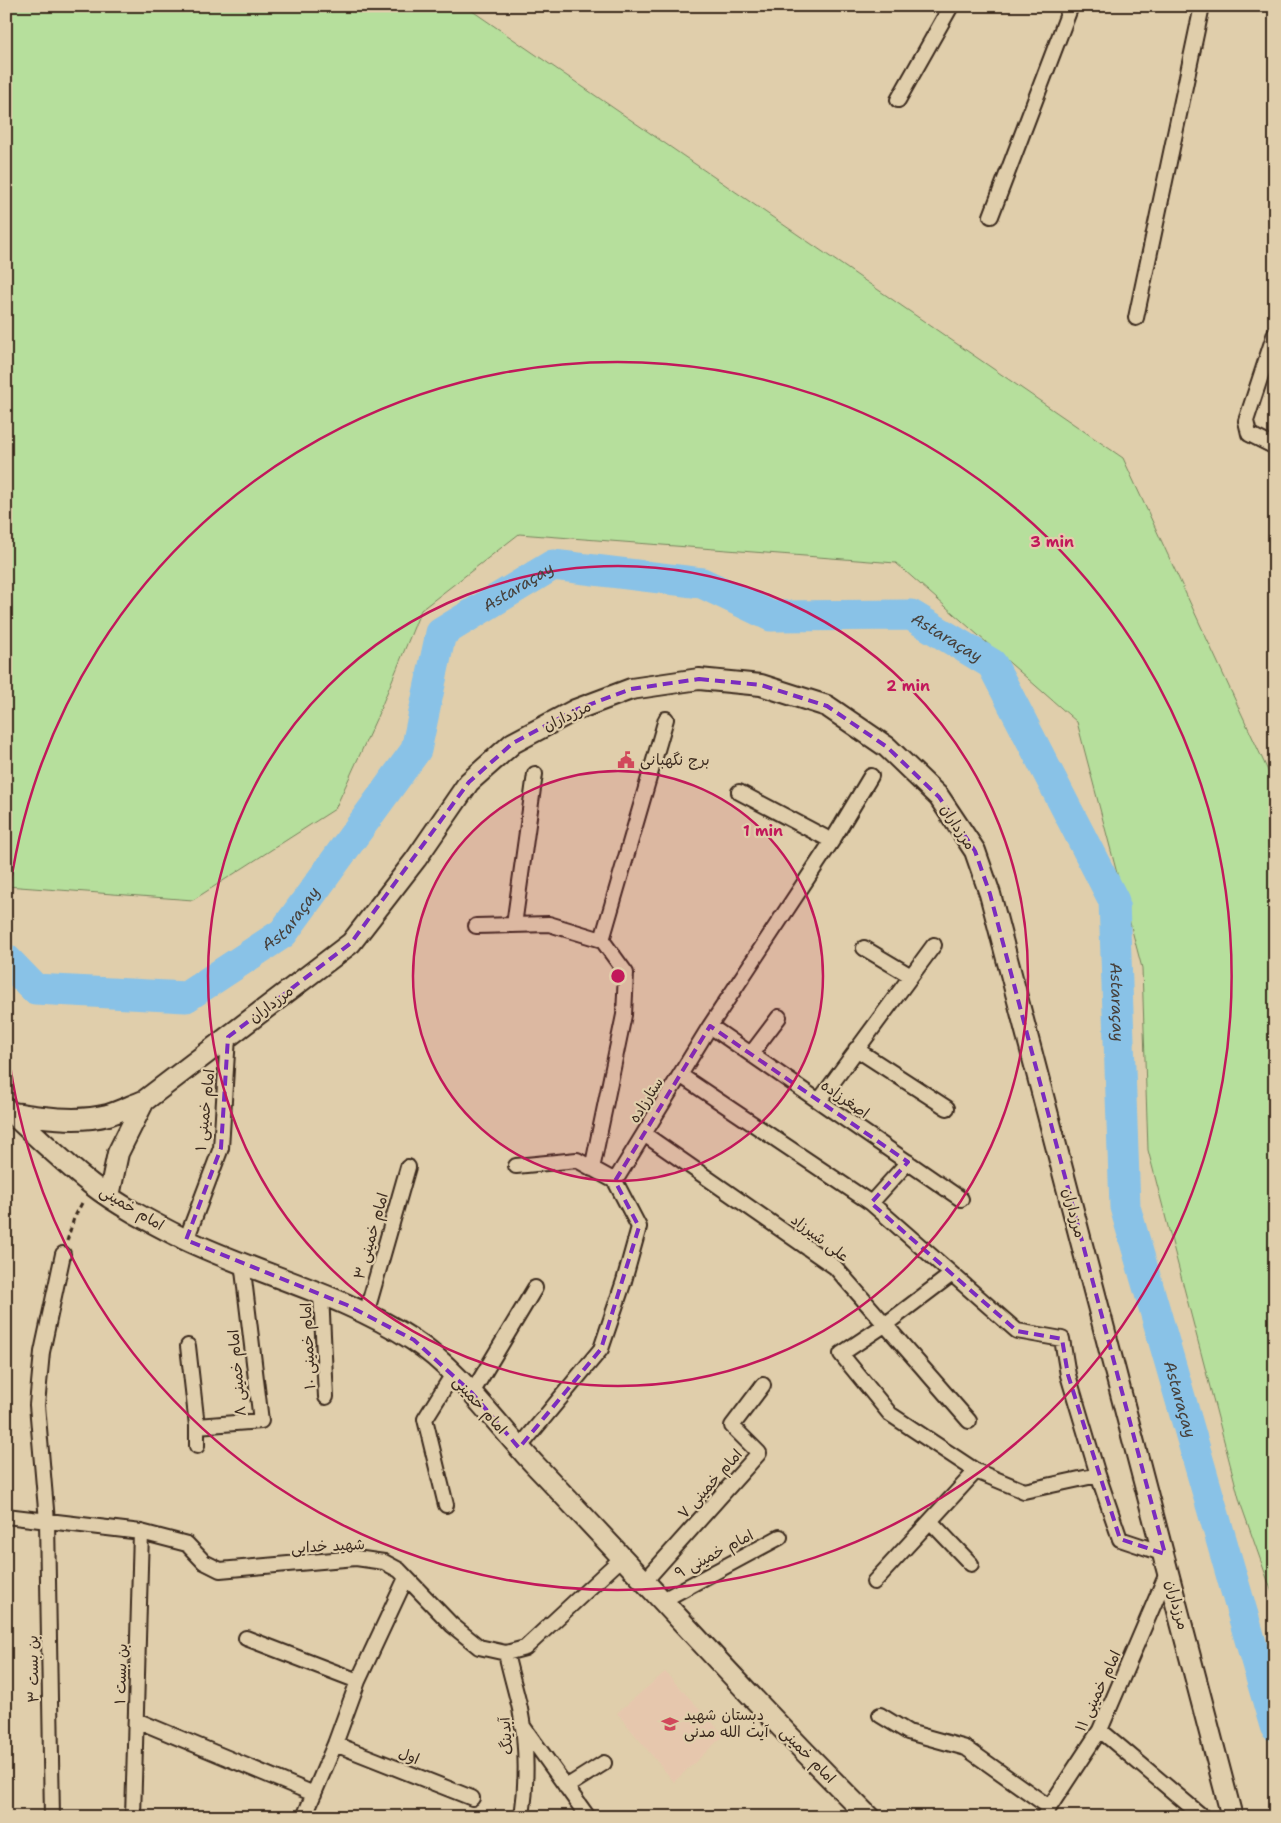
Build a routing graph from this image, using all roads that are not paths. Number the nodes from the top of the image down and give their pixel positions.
1 (951, 6) edge
2 (1071, 6) edge
3 (1202, 6) edge
4 (898, 100) dead end
5 (991, 216) dead end
6 (1136, 318) dead end
7 (1275, 333) edge
8 (1275, 447) edge
9 (666, 719) dead end
10 (535, 774) dead end
11 (871, 776) dead end
12 (739, 792) dead end
13 (832, 841) junction
14 (514, 925) junction
15 (476, 926) dead end
16 (602, 940) junction
17 (934, 945) dead end
18 (864, 948) dead end
19 (911, 976) junction
20 (778, 1017) dead end
21 (710, 1026) junction
22 (228, 1037) junction
23 (856, 1049) junction
24 (751, 1054) junction
25 (680, 1075) junction
26 (144, 1101) junction
27 (819, 1101) junction
28 (947, 1108) dead end
29 (9, 1111) edge
30 (644, 1134) junction
31 (908, 1162) junction
32 (516, 1166) dead end
33 (408, 1167) dead end
34 (592, 1169) junction
35 (615, 1182) junction
36 (109, 1196) junction
37 (962, 1200) dead end
38 (871, 1204) junction
39 (186, 1240) junction
40 (63, 1254) road end
41 (242, 1262) junction
42 (952, 1274) junction
43 (535, 1288) dead end
44 (322, 1294) junction
45 (366, 1314) junction
46 (886, 1324) junction
47 (188, 1346) dead end
48 (453, 1374) junction
49 (763, 1385) dead end
50 (472, 1393) junction
51 (326, 1397) dead end
52 (969, 1421) dead end
53 (197, 1426) junction
54 (197, 1446) dead end
55 (519, 1448) junction
56 (976, 1471) junction
57 (1098, 1475) junction
58 (446, 1505) dead end
59 (6, 1516) edge
60 (47, 1521) junction
61 (931, 1522) junction
62 (141, 1532) junction
63 (780, 1537) dead end
64 (623, 1557) junction
65 (1166, 1563) junction
66 (971, 1564) dead end
67 (406, 1578) junction
68 (645, 1581) junction
69 (874, 1582) dead end
70 (663, 1600) junction
71 (246, 1638) dead end
72 (506, 1653) junction
73 (358, 1681) junction
74 (880, 1715) dead end
75 (136, 1720) junction
76 (521, 1724) junction
77 (1100, 1730) junction
78 (335, 1744) junction
79 (604, 1763) dead end
80 (566, 1787) junction
81 (314, 1794) junction
82 (472, 1798) dead end
83 (1046, 1812) edge
84 (52, 1817) edge
85 (133, 1817) edge
86 (304, 1817) edge
87 (522, 1817) edge
88 (588, 1817) edge
89 (869, 1817) edge
90 (1202, 1817) edge
91 (1232, 1817) edge

1 - 4 street
2 - 5 street
3 - 6 street
7 - 8 street
9 - 16 street
10 - 14 street
11 - 13 street, ستارزاده
12 - 13 street
13 - 21 street, ستارزاده
14 - 15 street
14 - 16 street
16 - 34 street
17 - 19 street
18 - 19 street
19 - 23 street
20 - 24 street
21 - 24 street, اصغرزاده
21 - 25 street, ستارزاده
22 - 26 street, مرزداران
22 - 39 street, امام خمینی ۱
22 - 65 street, مرزداران
23 - 27 street
23 - 28 street
24 - 27 street, اصغرزاده
25 - 30 street, ستارزاده
25 - 38 street
26 - 29 street, مرزداران
26 - 36 street, مرزداران
27 - 31 street, اصغرزاده
29 - 36 street, امام خمینی
30 - 35 street, ستارزاده
30 - 46 street, علی شیرزاد
31 - 37 street, اصغرزاده
31 - 38 street
32 - 34 street
33 - 45 street, امام خمینی ۳
34 - 35 street
35 - 55 street
36 - 39 street, امام خمینی
38 - 42 street
39 - 41 street, امام خمینی
40 - 60 street, بن بست ۳
41 - 44 street, امام خمینی
41 - 53 street, امام خمینی ۸
42 - 46 street
42 - 57 street
43 - 50 street
44 - 45 street, امام خمینی
44 - 51 street, امام خمینی ۱۰
45 - 48 street, امام خمینی
46 - 52 street, علی شیرزاد
46 - 56 street
47 - 53 street
48 - 50 street, امام خمینی
48 - 58 street
49 - 68 street, امام خمینی ۷
50 - 55 street, امام خمینی
53 - 54 street
55 - 64 street, امام خمینی
56 - 57 street
56 - 61 street
57 - 65 street
59 - 60 street, شهید خدایی
60 - 62 street, شهید خدایی
60 - 84 street, بن بست ۳
61 - 66 street
61 - 69 street
62 - 67 street, شهید خدایی
62 - 75 street, بن بست ۱
63 - 70 street, امام خمینی ۹
64 - 68 street, امام خمینی
64 - 72 street
65 - 77 street, امام خمینی ۱۱
65 - 91 street, مرزداران
67 - 72 street, شهید خدایی
67 - 73 street
68 - 70 street, امام خمینی
70 - 89 street, امام خمینی
71 - 73 street
72 - 76 street, آبدینگ
73 - 78 street
74 - 83 street
75 - 81 street
75 - 85 street, بن بست ۱
76 - 80 street
76 - 87 street, آبدینگ
77 - 83 street, امام خمینی ۱۱
77 - 90 street
78 - 81 street
78 - 82 street, اول
79 - 80 street
80 - 88 street
81 - 86 street

